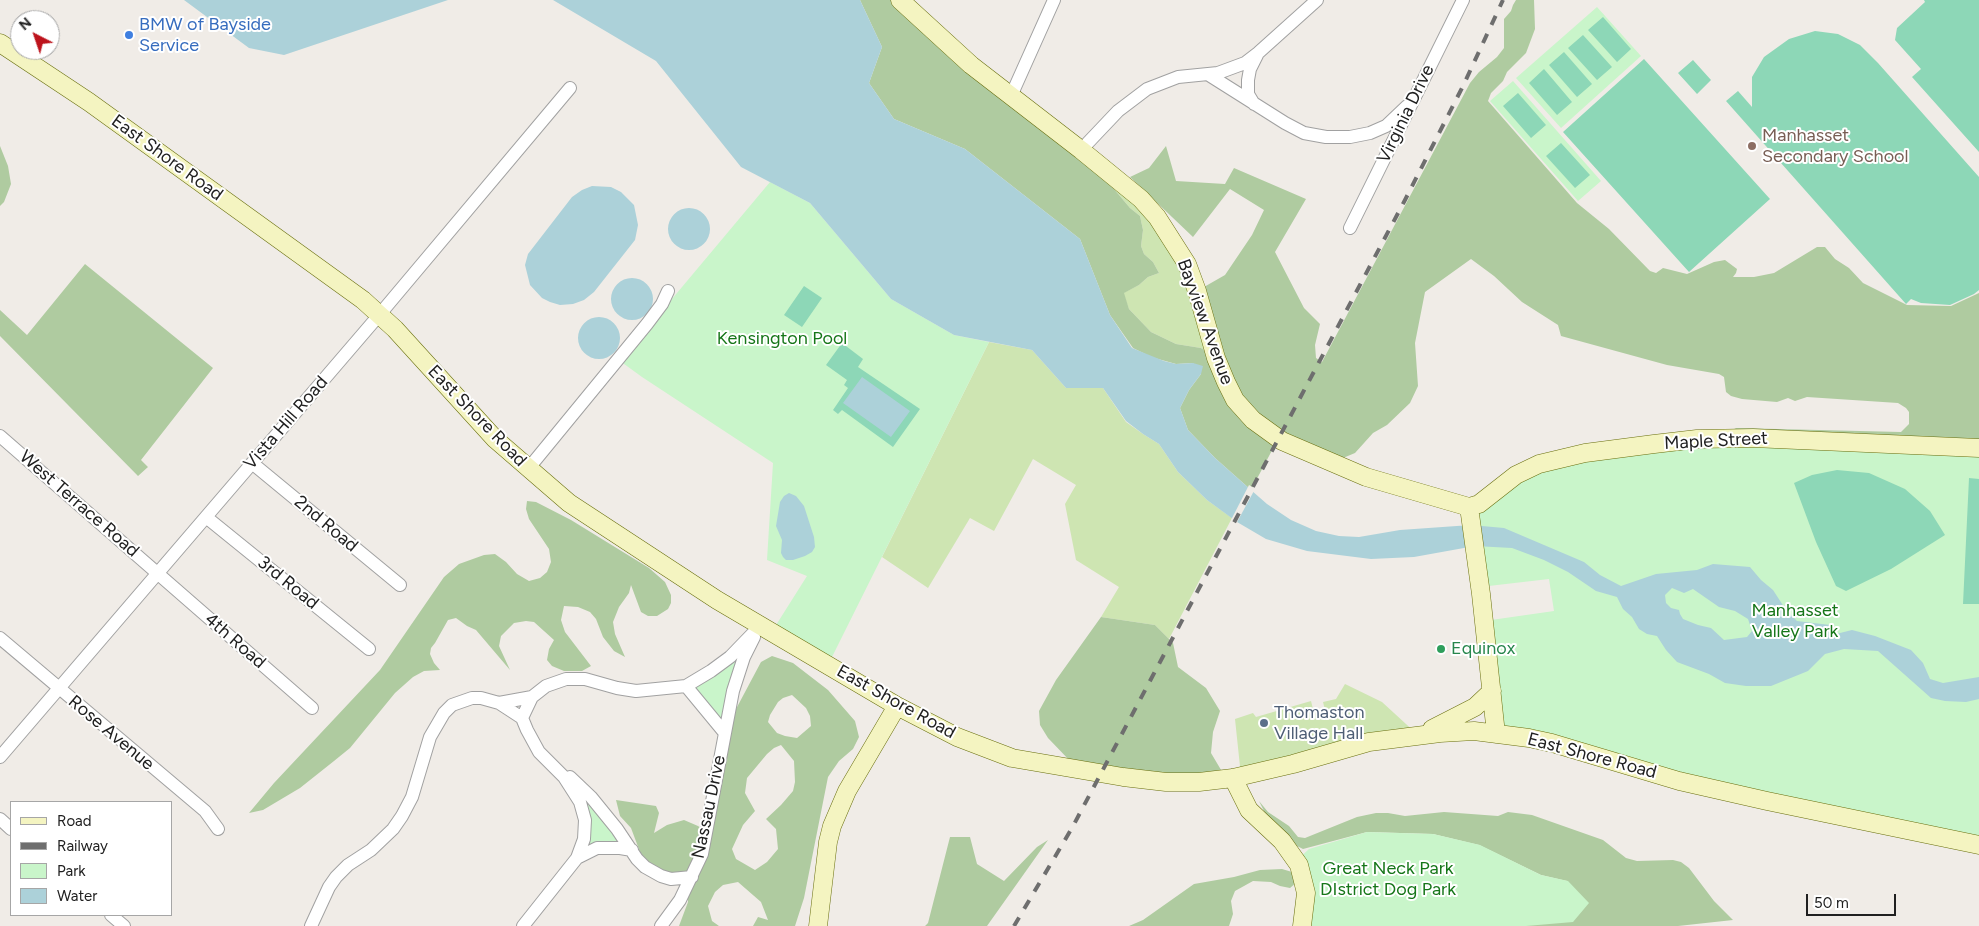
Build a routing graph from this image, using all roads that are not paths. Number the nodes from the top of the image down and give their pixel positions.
1 (900, 0) edge
2 (1054, 0) edge
3 (1317, 0) edge
4 (1463, 0) edge
5 (0, 43) edge
6 (1258, 53) junction
7 (1209, 75) junction
8 (1420, 87) junction
9 (570, 88) dead end
10 (1011, 96) junction
11 (1254, 104) junction
12 (1081, 150) junction
13 (1350, 228) dead end
14 (668, 291) dead end
15 (380, 314) junction
16 (0, 436) edge
17 (1979, 448) edge
18 (252, 463) junction
19 (528, 469) junction
20 (1469, 507) junction
21 (206, 517) junction
22 (158, 573) junction
23 (400, 585) dead end
24 (760, 626) junction
25 (0, 638) edge
26 (369, 649) dead end
27 (686, 686) junction
28 (58, 689) junction
29 (532, 698) junction
30 (1492, 699) junction
31 (499, 703) junction
32 (898, 706) junction
33 (312, 708) dead end
34 (524, 715) junction
35 (724, 732) junction
36 (1496, 734) junction
37 (1418, 735) junction
38 (1530, 738) junction
39 (0, 757) edge
40 (545, 758) junction
41 (1233, 778) junction
42 (0, 819) edge
43 (10, 828) edge
44 (218, 830) dead end
45 (1979, 845) edge
46 (632, 850) junction
47 (577, 858) junction
48 (692, 877) junction
49 (112, 916) edge
50 (529, 923) edge
51 (124, 926) edge
52 (311, 926) edge
53 (661, 926) edge
54 (818, 926) edge
55 (1302, 926) edge

1 - 10 main road, Bayview Avenue
2 - 10 street
3 - 6 street
4 - 8 street, Virginia Drive
5 - 15 main road, East Shore Road
6 - 7 street
6 - 11 street
7 - 11 street
7 - 12 street
8 - 11 street
8 - 13 street, Virginia Drive
9 - 15 street, Vista Hill Road
10 - 12 main road, Bayview Avenue
12 - 20 main road, Bayview Avenue
14 - 19 street
15 - 18 street, Vista Hill Road
15 - 19 main road, East Shore Road
16 - 22 street, West Terrace Road
17 - 20 main road, Maple Street
18 - 21 street, Vista Hill Road
18 - 23 street, 2nd Road
19 - 24 main road, East Shore Road
20 - 30 main road
21 - 22 street, Vista Hill Road
21 - 26 street, 3rd Road
22 - 28 street, Vista Hill Road
22 - 33 street, 4th Road
24 - 27 street
24 - 32 main road, East Shore Road
24 - 35 street, Nassau Drive
25 - 28 street, Rose Avenue
27 - 29 street
27 - 35 street
28 - 39 street, Vista Hill Road
28 - 44 street, Rose Avenue
29 - 31 street
29 - 34 street
30 - 36 main road
30 - 37 main road
30 - 38 main road
31 - 34 street
31 - 52 street
32 - 41 main road, East Shore Road
32 - 54 main road
34 - 40 street
35 - 48 street, Nassau Drive
36 - 37 main road, East Shore Road
36 - 38 main road, East Shore Road
37 - 41 main road, East Shore Road
38 - 45 main road, East Shore Road
40 - 46 street
40 - 47 street
41 - 55 main road
42 - 43 street
46 - 47 street
46 - 48 street
47 - 50 street
48 - 53 street, Nassau Drive
49 - 51 street

